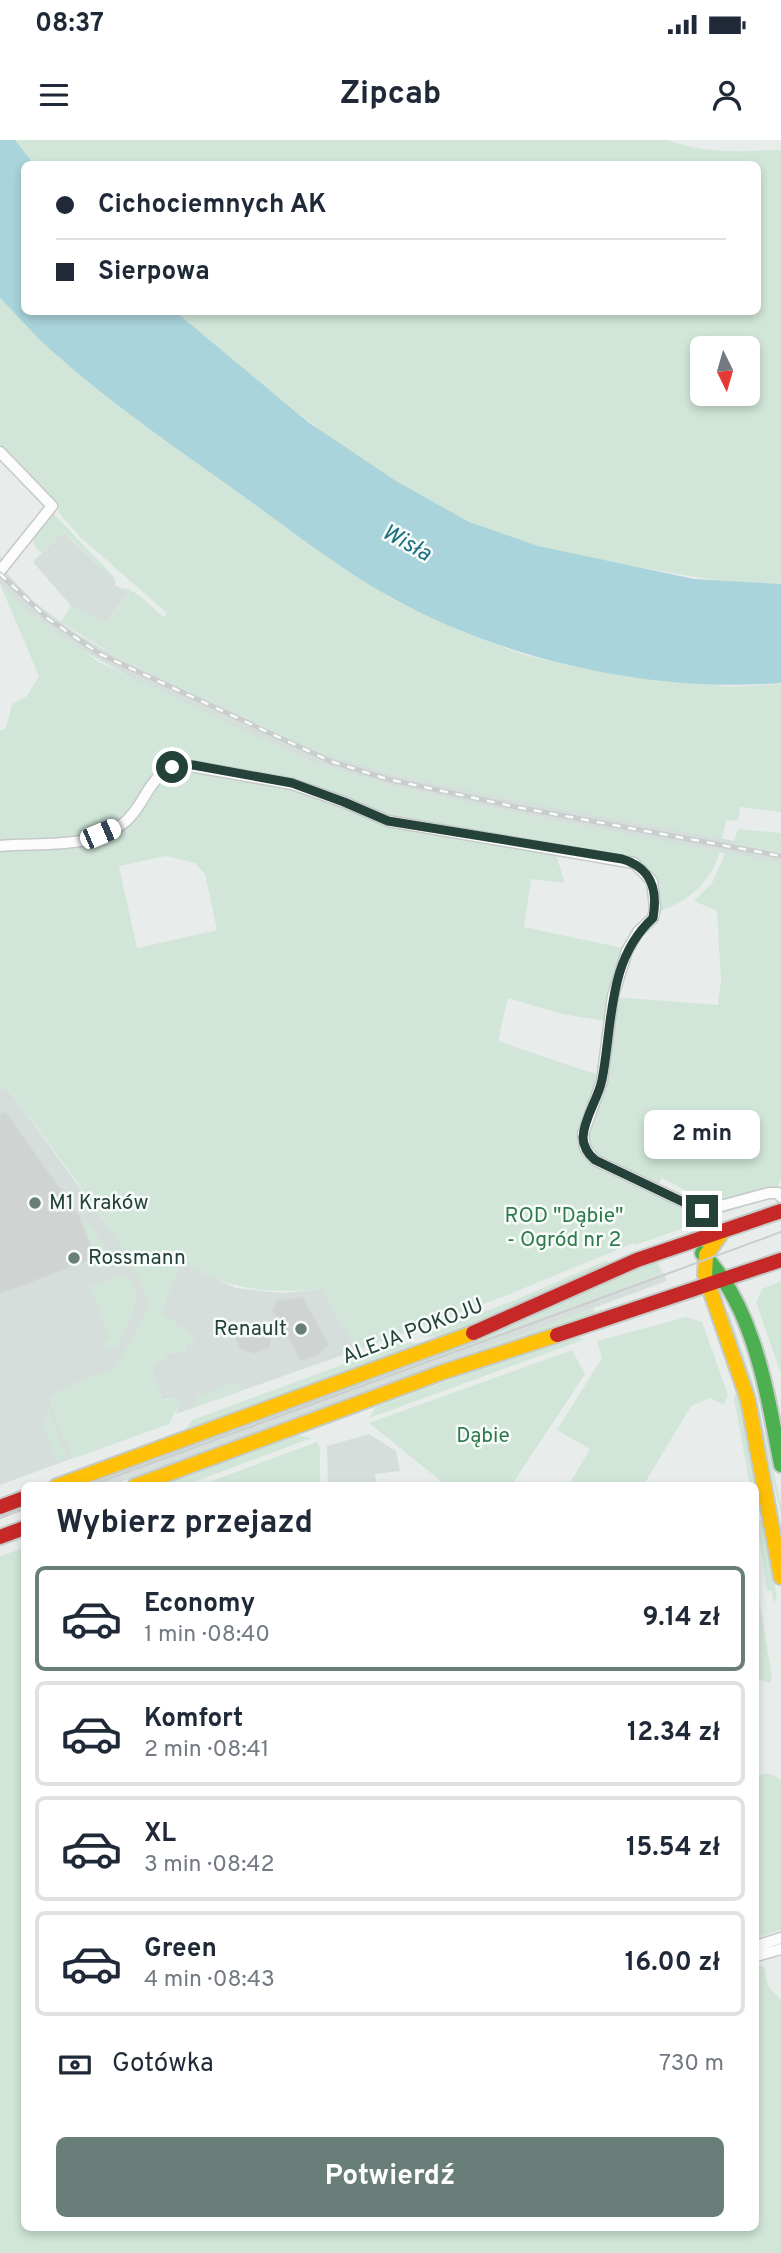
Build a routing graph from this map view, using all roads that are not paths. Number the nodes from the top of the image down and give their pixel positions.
1 (0, 452) edge
2 (0, 571) edge
3 (0, 846) edge
4 (781, 1197) edge
5 (781, 1211) edge
6 (725, 1229) junction
7 (671, 1247) junction
8 (706, 1255) junction
9 (781, 1259) edge
10 (725, 1280) junction
11 (708, 1286) junction
12 (781, 1465) edge
13 (68, 1482) edge
14 (146, 1482) edge
15 (21, 1499) edge
16 (0, 1507) edge
17 (21, 1529) edge
18 (0, 1537) edge
19 (781, 1577) edge
20 (781, 1938) edge
21 (759, 1945) edge
22 (781, 1950) edge
23 (759, 1955) edge

1 - 2 street
3 - 4 street
5 - 6 main road, ALEJA POKOJU
6 - 7 main road, ALEJA POKOJU
6 - 8 main road
7 - 8 main road
7 - 13 main road, ALEJA POKOJU
8 - 10 main road
8 - 11 main road
9 - 10 main road
10 - 11 main road
10 - 12 main road
11 - 14 main road
11 - 19 main road
15 - 16 main road
17 - 18 main road
20 - 21 street
22 - 23 street

